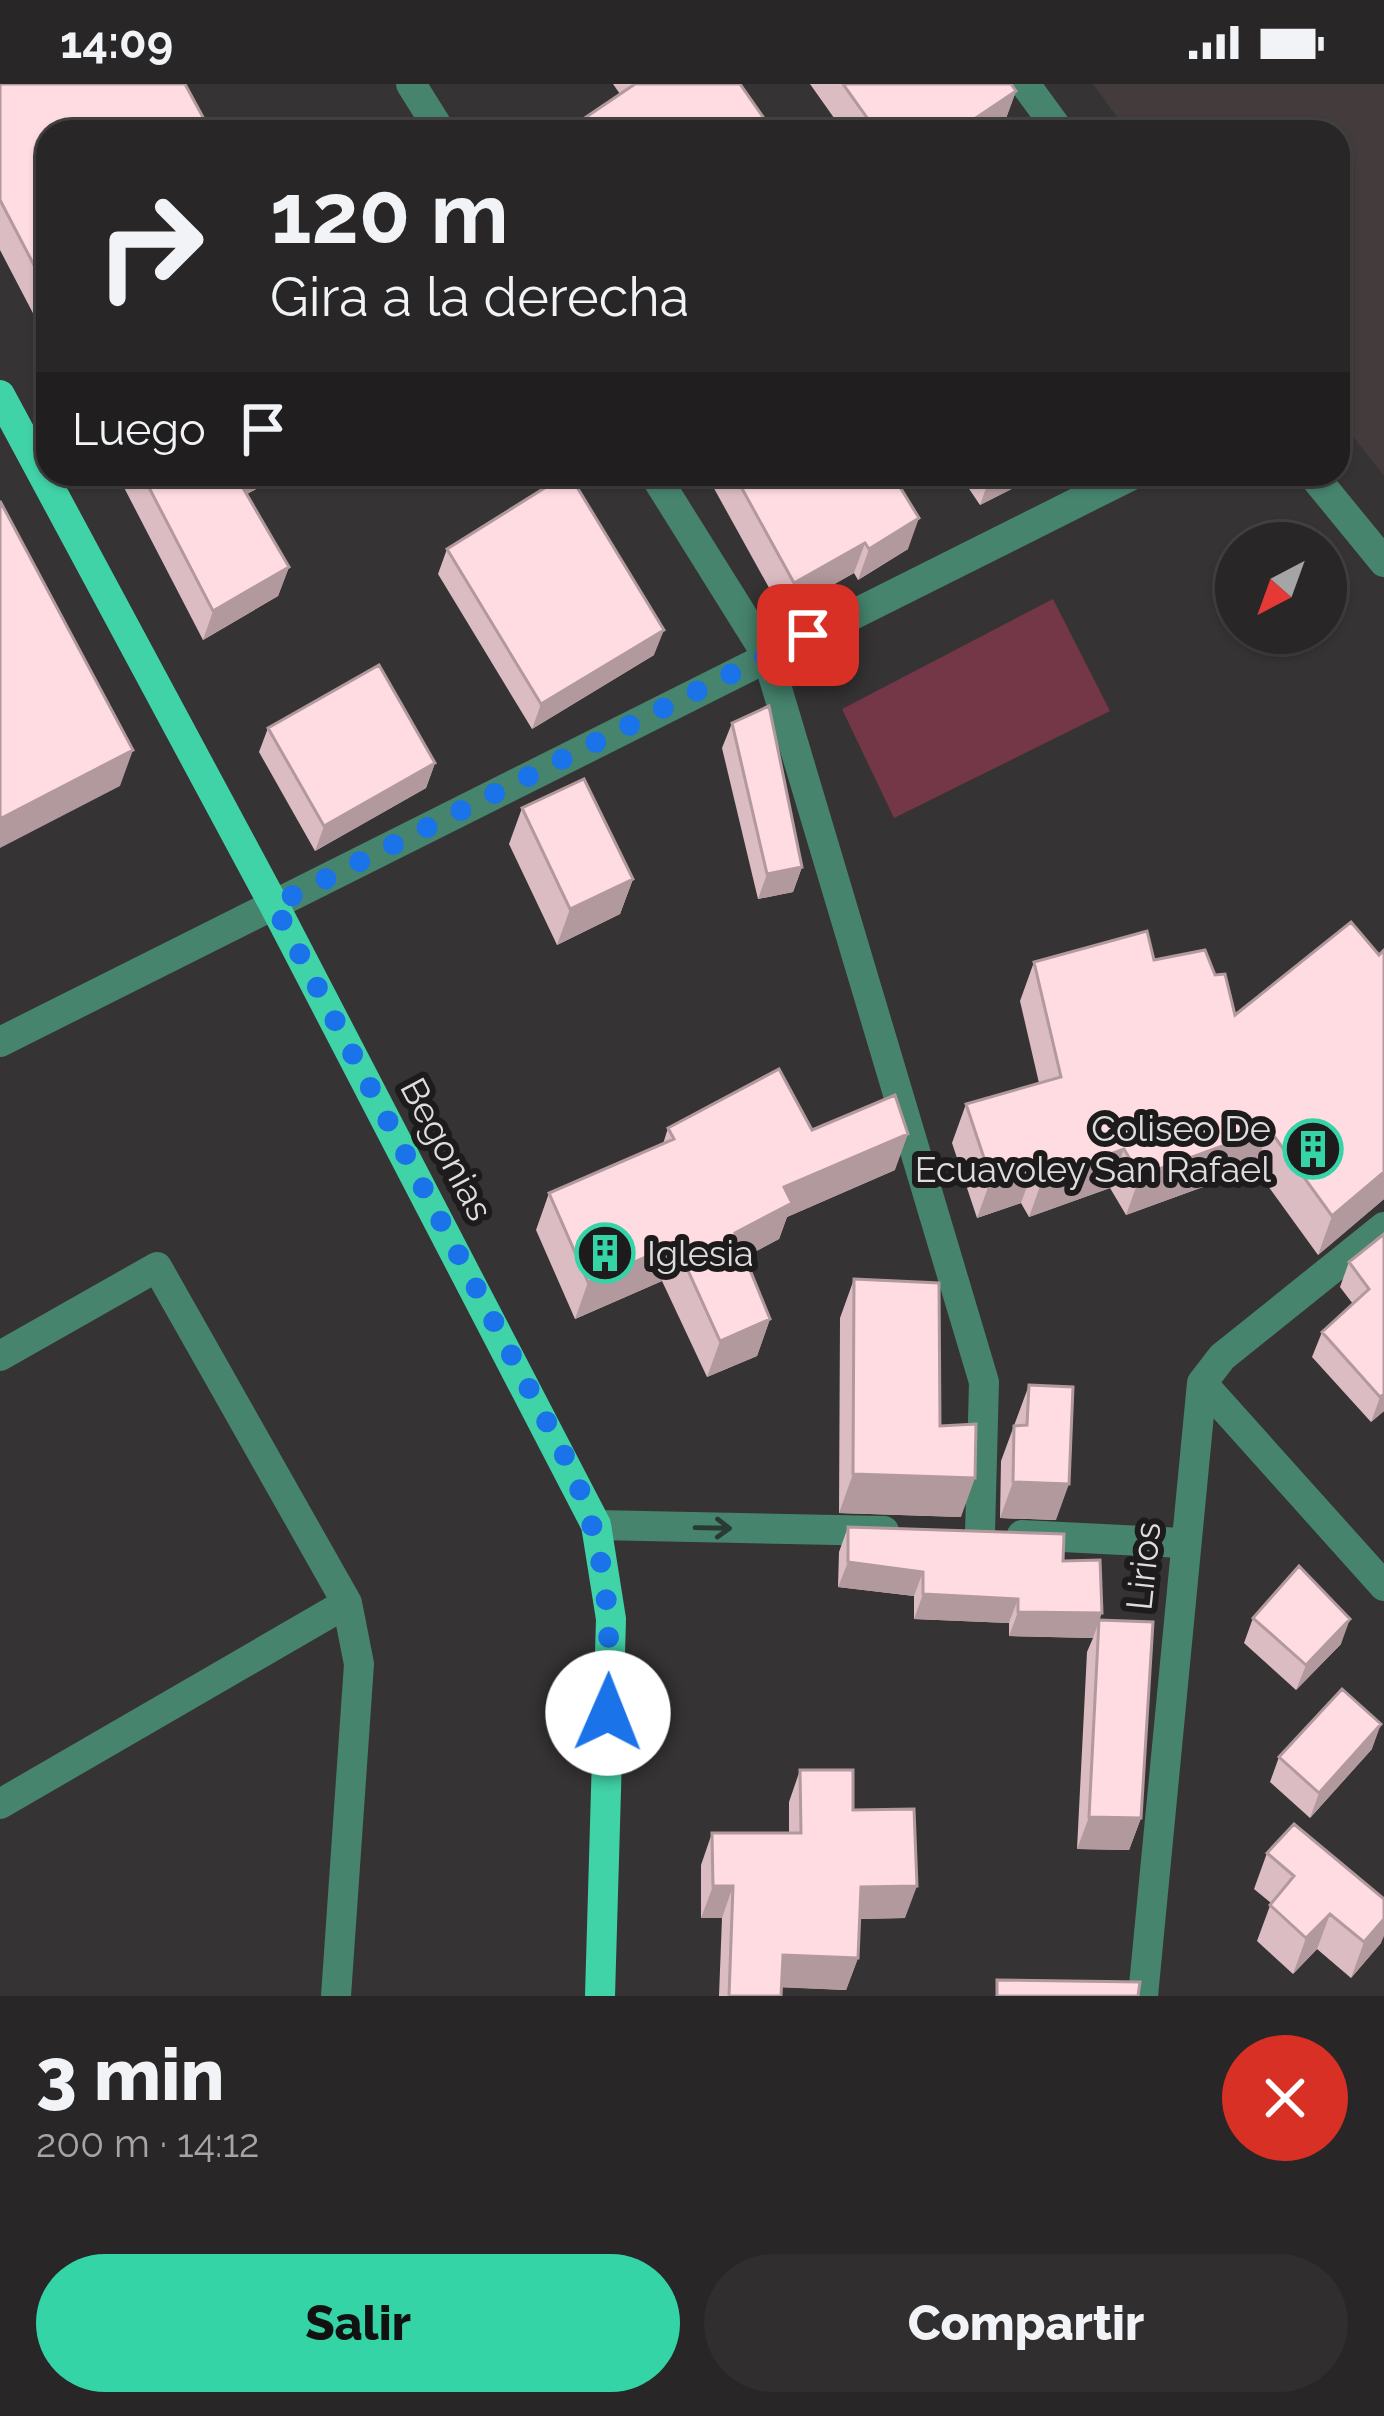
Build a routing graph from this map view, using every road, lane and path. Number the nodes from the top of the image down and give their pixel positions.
1 (411, 84) edge
2 (1025, 84) edge
3 (434, 120) edge
4 (1051, 120) edge
5 (0, 395) edge
6 (36, 462) edge
7 (49, 486) edge
8 (661, 486) edge
9 (1110, 486) edge
10 (1322, 486) edge
11 (1384, 562) edge
12 (767, 655) junction
13 (274, 905) junction
14 (0, 1042) edge
15 (1384, 1226) edge
16 (0, 1356) edge
17 (1202, 1383) junction
18 (596, 1525) junction
19 (908, 1532) edge
20 (1184, 1543) junction
21 (1384, 1586) edge
22 (347, 1604) junction
23 (0, 1804) edge
24 (336, 1996) edge
25 (600, 1996) edge
26 (1143, 1996) edge

1 - 3 street
2 - 4 street
5 - 6 main road, Begonias
7 - 13 main road, Begonias
8 - 12 street
9 - 12 street
10 - 11 street
12 - 13 street
12 - 20 street
13 - 14 street
13 - 18 main road, Begonias
15 - 17 street
16 - 22 street
17 - 20 street, Lirios
17 - 21 street
18 -> 19 street
18 - 25 main road, Begonias
20 - 26 street, Lirios
22 - 23 street
22 - 24 street

